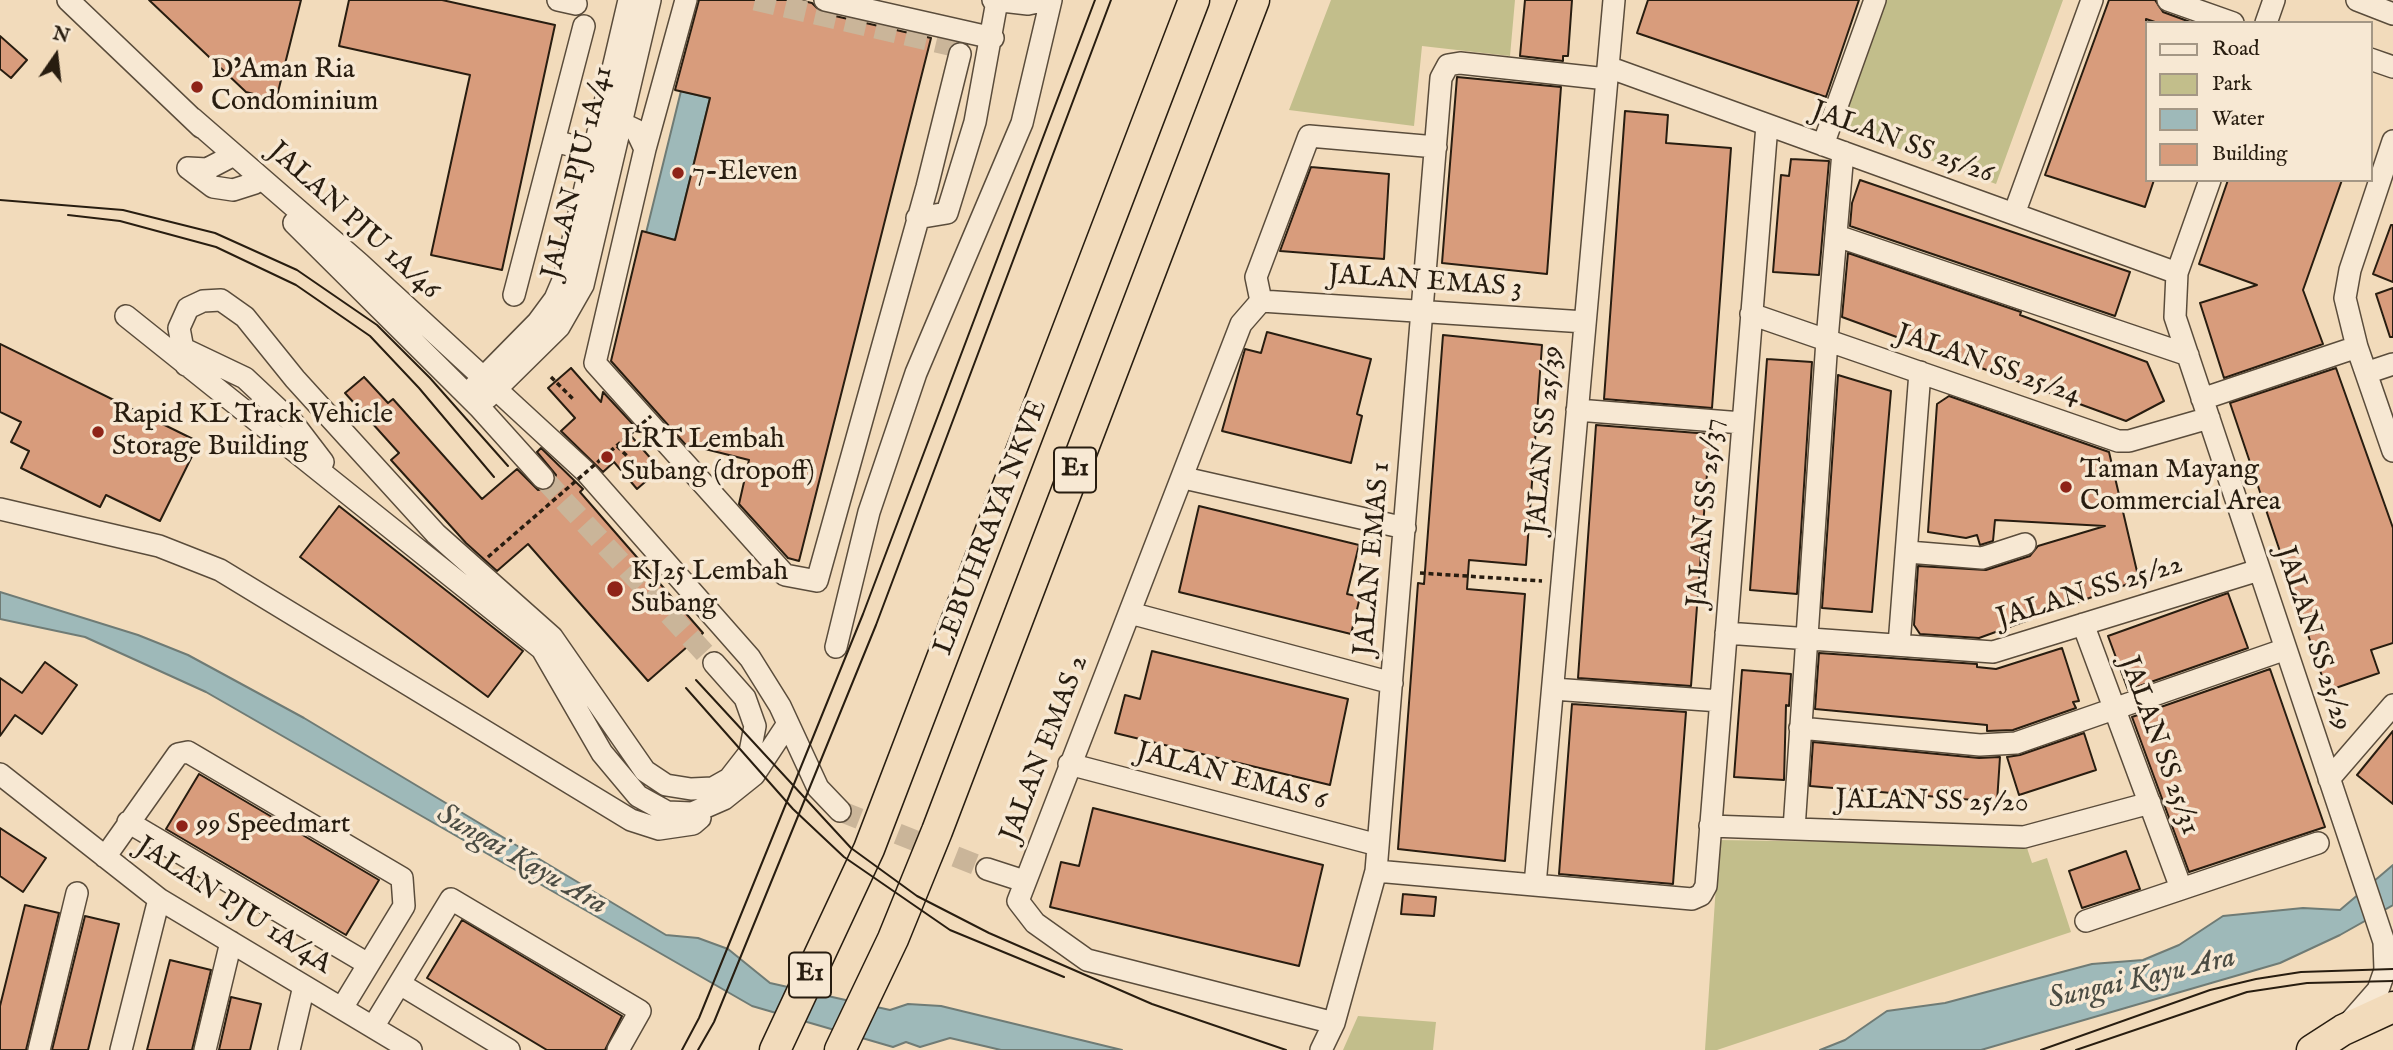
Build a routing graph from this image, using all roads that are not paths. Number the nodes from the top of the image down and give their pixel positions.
1 (68, 0) edge
2 (629, 0) edge
3 (650, 0) edge
4 (685, 0) edge
5 (825, 0) edge
6 (1194, 0) edge
7 (1254, 0) edge
8 (1614, 0) edge
9 (1875, 0) edge
10 (2092, 0) edge
11 (2168, 0) edge
12 (2274, 0) edge
13 (2357, 0) edge
14 (995, 1) edge
15 (1039, 1) edge
16 (2393, 14) edge
17 (2227, 21) edge
18 (2267, 21) edge
19 (584, 26) dead end
20 (993, 38) junction
21 (960, 54) dead end
22 (2372, 60) edge
23 (1448, 65) joint
24 (2393, 67) edge
25 (1608, 73) junction
26 (192, 118) junction
27 (621, 123) junction
28 (1767, 125) junction
29 (554, 141) junction
30 (2393, 141) edge
31 (1436, 147) junction
32 (645, 149) junction
33 (1833, 149) junction
34 (593, 151) junction
35 (230, 157) junction
36 (2209, 182) edge
37 (255, 183) junction
38 (2014, 214) junction
39 (918, 218) junction
40 (1837, 236) junction
41 (622, 247) junction
42 (589, 263) junction
43 (2177, 273) junction
44 (514, 295) dead end
45 (1261, 301) junction
46 (1422, 311) junction
47 (1751, 314) junction
48 (126, 316) dead end
49 (1585, 321) junction
50 (1826, 340) junction
51 (2357, 347) junction
52 (538, 348) junction
53 (2188, 355) junction
54 (184, 357) junction
55 (2393, 364) edge
56 (1920, 372) junction
57 (2366, 373) junction
58 (490, 383) junction
59 (472, 401) junction
60 (2206, 408) junction
61 (1577, 410) junction
62 (530, 420) junction
63 (1742, 423) junction
64 (2393, 451) edge
65 (543, 478) tunnel mouth
66 (1184, 478) junction
67 (0, 509) edge
68 (1405, 528) junction
69 (2025, 544) dead end
70 (1908, 552) junction
71 (2259, 570) junction
72 (1130, 613) junction
73 (2083, 625) junction
74 (1726, 632) junction
75 (1807, 639) junction
76 (1899, 645) junction
77 (836, 647) dead end
78 (2286, 649) junction
79 (714, 663) tunnel mouth
80 (1392, 683) junction
81 (1553, 689) junction
82 (1720, 701) junction
83 (2393, 705) edge
84 (2114, 708) junction
85 (787, 725) junction
86 (1801, 728) junction
87 (1069, 764) junction
88 (0, 774) edge
89 (2329, 779) junction
90 (724, 799) junction
91 (2150, 803) junction
92 (840, 811) tunnel mouth
93 (128, 822) junction
94 (1710, 826) junction
95 (1794, 829) junction
96 (2318, 843) dead end
97 (1378, 845) junction
98 (105, 857) junction
99 (987, 869) tunnel mouth
100 (1376, 871) junction
101 (1024, 881) junction
102 (1535, 885) junction
103 (2181, 888) junction
104 (77, 894) dead end
105 (159, 899) junction
106 (2086, 921) dead end
107 (231, 942) junction
108 (2388, 952) edge
109 (368, 964) junction
110 (400, 984) junction
111 (304, 986) junction
112 (2393, 1007) edge
113 (342, 1009) junction
114 (1334, 1023) junction
115 (2393, 1023) edge
116 (373, 1027) junction
117 (2345, 1040) edge
118 (39, 1050) edge
119 (121, 1050) edge
120 (205, 1050) edge
121 (289, 1050) edge
122 (411, 1050) edge
123 (508, 1050) edge
124 (618, 1050) edge
125 (775, 1050) edge
126 (840, 1050) edge
127 (1321, 1050) edge
128 (2312, 1050) edge

1 - 26 street
2 - 34 street, JALAN PJU 1A/41
3 - 27 street, JALAN PJU 1A/41
4 - 32 street
5 - 20 street
6 - 125 highway, LEBUHRAYA NKVE / E1
7 - 126 highway, LEBUHRAYA NKVE / E1
8 - 25 street, JALAN SS 25/39
9 - 33 street
10 - 38 street
11 - 17 street
12 - 18 street
13 - 16 street
14 - 15 street
14 - 20 street
15 - 77 street
19 - 29 street
20 - 39 street
21 - 39 street
22 - 24 street
23 - 25 street, JALAN SS 25/26
23 - 31 street, JALAN EMAS 1
25 - 28 street, JALAN SS 25/26
25 - 49 street, JALAN SS 25/39
26 - 35 street, JALAN PJU 1A/46
26 - 58 street, JALAN PJU 1A/46
27 - 32 street
27 - 42 street, JALAN PJU 1A/41
28 - 33 street, JALAN SS 25/26
28 - 47 street, JALAN SS 25/37
29 - 34 street
29 - 44 street
30 - 51 street
31 - 45 street
31 - 46 street, JALAN EMAS 1
32 - 41 street
33 - 38 street, JALAN SS 25/26
33 - 40 street
34 - 58 street, JALAN PJU 1A/41
35 - 37 street, JALAN PJU 1A/46
35 - 37 street
36 - 43 street, JALAN SS 25/29
37 - 59 street, JALAN PJU 1A/46
38 - 43 street, JALAN SS 25/26
39 - 41 street
40 - 50 street
40 - 53 street
41 - 42 street
42 - 52 street, JALAN PJU 1A/41
43 - 53 street, JALAN SS 25/29
45 - 46 street, JALAN EMAS 3
45 - 66 street, JALAN EMAS 2
46 - 49 street, JALAN EMAS 3
46 - 68 street, JALAN EMAS 1
47 - 50 street, JALAN SS 25/24
47 - 63 street, JALAN SS 25/37
48 - 54 street
49 - 61 street, JALAN SS 25/39
50 - 56 street, JALAN SS 25/24
50 - 75 street
51 - 57 street
51 - 60 street, JALAN SS 25/24
52 - 58 street, JALAN PJU 1A/41
52 - 62 street
53 - 60 street, JALAN SS 25/29
54 - 79 street
54 - 90 street
55 - 57 street
56 - 60 street, JALAN SS 25/24
56 - 70 street
57 - 64 street
58 - 59 street, JALAN PJU 1A/41
58 - 62 street, JALAN PJU 1A/46
59 - 65 street, JALAN PJU 1A/46
60 - 71 street, JALAN SS 25/29
61 - 63 street
61 - 81 street, JALAN SS 25/39
62 - 85 street, JALAN PJU 1A/46
63 - 74 street, JALAN SS 25/37
66 - 68 street
66 - 72 street, JALAN EMAS 2
67 - 90 street
68 - 80 street, JALAN EMAS 1
69 - 70 street
70 - 76 street
71 - 73 street, JALAN SS 25/22
71 - 78 street, JALAN SS 25/29
72 - 80 street
72 - 87 street, JALAN EMAS 2
73 - 76 street, JALAN SS 25/22
73 - 84 street, JALAN SS 25/31
74 - 75 street, JALAN SS 25/22
74 - 82 street, JALAN SS 25/37
75 - 76 street, JALAN SS 25/22
75 - 86 street
78 - 84 street
78 - 89 street, JALAN SS 25/29
80 - 97 street, JALAN EMAS 1
81 - 82 street
81 - 102 street, JALAN SS 25/39
82 - 94 street, JALAN SS 25/37
83 - 89 street
84 - 86 street
84 - 91 street, JALAN SS 25/31
85 - 90 street
85 - 92 street, JALAN PJU 1A/46
86 - 95 street
87 - 97 street, JALAN EMAS 6
87 - 101 street, JALAN EMAS 2
88 - 98 street, JALAN PJU 1A/4A
89 - 108 street, JALAN SS 25/29
91 - 95 street, JALAN SS 25/20
91 - 103 street, JALAN SS 25/31
93 - 98 street
93 - 109 street
93 - 109 street
94 - 95 street, JALAN SS 25/20
94 - 102 street, JALAN SS 25/37
96 - 103 street
97 - 100 street, JALAN EMAS 1
98 - 105 street, JALAN PJU 1A/4A
99 - 101 street
100 - 102 street
100 - 114 street, JALAN EMAS 1
101 - 114 street, JALAN EMAS 2
103 - 106 street
104 - 118 street
105 - 107 street, JALAN PJU 1A/4A
105 - 119 street
107 - 111 street, JALAN PJU 1A/4A
107 - 120 street
108 - 117 street, JALAN SS 25/29
109 - 113 street
110 - 116 street
110 - 123 street
110 - 124 street
111 - 113 street, JALAN PJU 1A/4A
111 - 121 street
112 - 117 highway
113 - 116 street, JALAN PJU 1A/4A
114 - 127 street, JALAN EMAS 1
115 - 117 highway
116 - 122 street, JALAN PJU 1A/4A
117 - 128 highway

